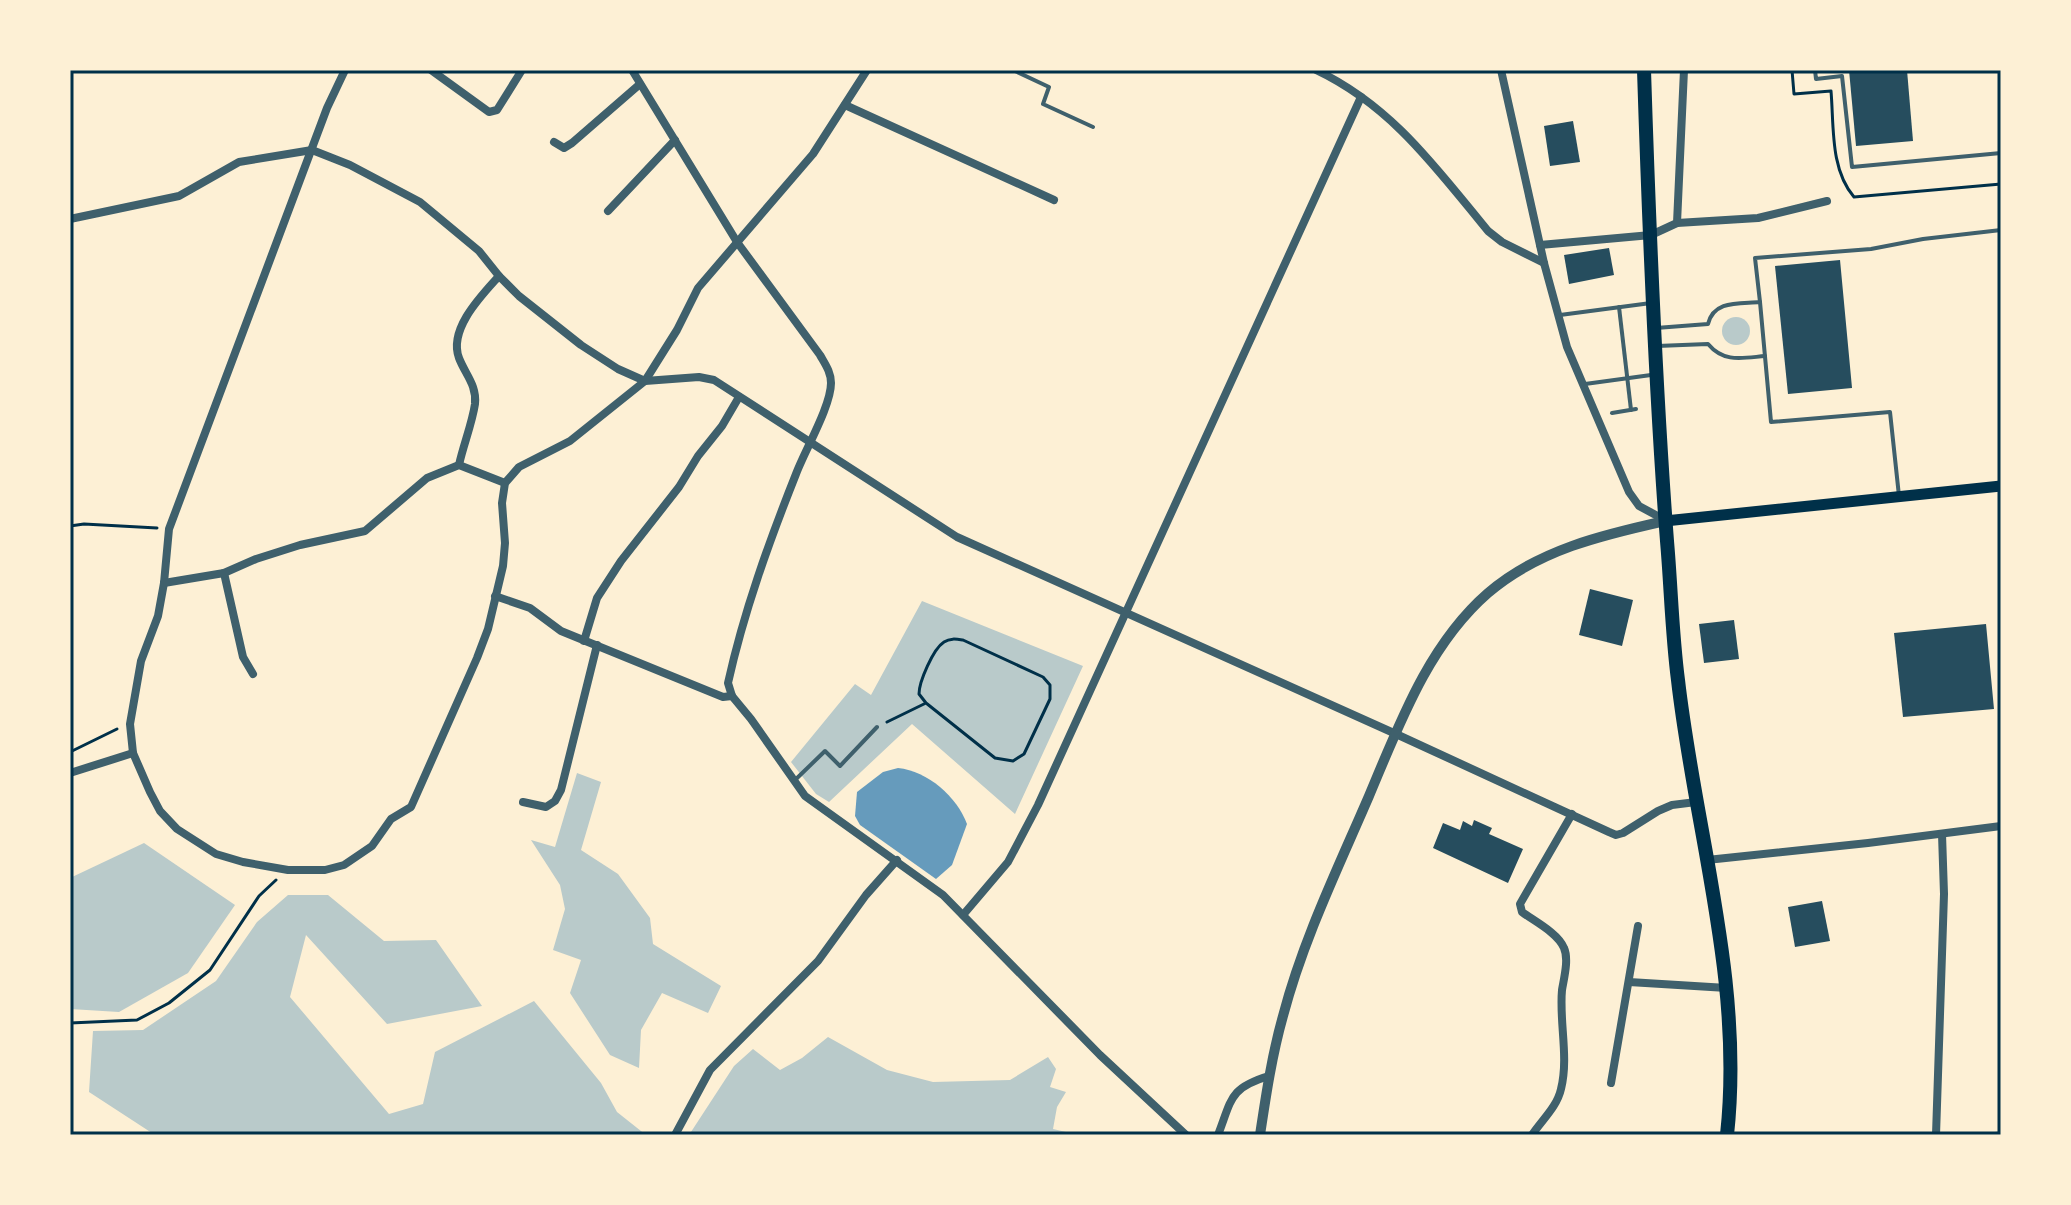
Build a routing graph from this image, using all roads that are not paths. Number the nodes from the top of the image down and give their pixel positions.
1 (344, 70) edge
2 (431, 70) edge
3 (522, 70) edge
4 (867, 70) edge
5 (1013, 70) edge
6 (1316, 70) edge
7 (1501, 70) edge
8 (1644, 70) edge
9 (1684, 70) edge
10 (1815, 70) edge
11 (631, 71) edge
12 (1842, 73) edge
13 (640, 84) junction
14 (1361, 97) junction
15 (845, 105) junction
16 (1093, 127) dead end
17 (675, 140) junction
18 (554, 142) dead end
19 (312, 150) junction
20 (2001, 153) edge
21 (1054, 200) dead end
22 (1827, 201) dead end
23 (608, 211) dead end
24 (70, 219) edge
25 (1677, 223) junction
26 (2001, 230) edge
27 (1651, 235) junction
28 (737, 242) junction
29 (1540, 245) junction
30 (1544, 263) junction
31 (499, 276) junction
32 (1653, 302) junction
33 (1760, 302) junction
34 (1619, 307) junction
35 (1558, 315) junction
36 (1653, 328) junction
37 (1654, 346) junction
38 (1765, 356) junction
39 (1654, 375) junction
40 (1626, 377) junction
41 (645, 381) junction
42 (1582, 385) junction
43 (739, 397) junction
44 (1612, 413) dead end
45 (809, 441) junction
46 (459, 465) junction
47 (505, 483) junction
48 (2001, 486) edge
49 (1899, 498) junction
50 (1665, 521) junction
51 (224, 573) junction
52 (164, 583) junction
53 (495, 596) junction
54 (1125, 614) junction
55 (584, 641) junction
56 (597, 645) junction
57 (253, 674) dead end
58 (732, 696) junction
59 (877, 727) road end
60 (1396, 734) junction
61 (133, 753) junction
62 (70, 773) edge
63 (794, 781) junction
64 (523, 802) dead end
65 (1696, 802) junction
66 (1572, 814) junction
67 (2001, 826) edge
68 (1942, 834) junction
69 (897, 860) junction
70 (1707, 860) junction
71 (963, 915) junction
72 (1638, 926) dead end
73 (1629, 982) junction
74 (1727, 988) junction
75 (1269, 1076) junction
76 (1611, 1083) dead end
77 (675, 1135) edge
78 (1186, 1135) edge
79 (1218, 1135) edge
80 (1260, 1135) edge
81 (1532, 1135) edge
82 (1727, 1135) edge
83 (1936, 1135) edge

1 - 19 street
2 - 3 street
4 - 15 street
5 - 16 lane
6 - 14 street
7 - 29 street
8 - 27 highway
9 - 25 street
10 - 12 lane
11 - 13 street
12 - 20 lane
13 - 17 street
13 - 18 street
14 - 30 street
14 - 54 street
15 - 21 street
15 - 28 street
17 - 23 street
17 - 28 street
19 - 24 street
19 - 31 street
19 - 52 street
22 - 25 street
25 - 27 street
26 - 33 lane
27 - 29 street
27 - 32 highway
28 - 41 street
28 - 45 street
29 - 30 street
30 - 35 street
31 - 41 street
31 - 46 street
32 - 34 lane
32 - 36 highway
33 - 36 lane
33 - 38 lane
34 - 35 lane
34 - 40 lane
35 - 42 street
36 - 37 highway
37 - 38 lane
37 - 39 highway
38 - 49 lane
39 - 40 lane
39 - 50 highway
40 - 42 lane
40 - 44 lane
41 - 43 street
41 - 47 street
42 - 50 street
43 - 45 street
43 - 55 street
45 - 54 street
45 - 58 street
46 - 47 street
46 - 51 street
47 - 53 street
48 - 49 main road
49 - 50 main road
50 - 60 street
50 - 65 highway
51 - 52 street
51 - 57 street
52 - 61 street
53 - 55 street
53 - 61 street
54 - 60 street
54 - 71 street
55 - 56 street
56 - 58 street
56 - 64 street
58 - 63 street
59 - 63 lane
60 - 66 street
60 - 75 street
61 - 62 street
63 - 69 street
65 - 66 street
65 - 70 highway
66 - 81 street
67 - 68 street
68 - 70 street
68 - 83 street
69 - 71 street
69 - 77 street
70 - 74 highway
71 - 78 street
72 - 73 street
73 - 74 street
73 - 76 street
74 - 82 highway
75 - 79 street
75 - 80 street

